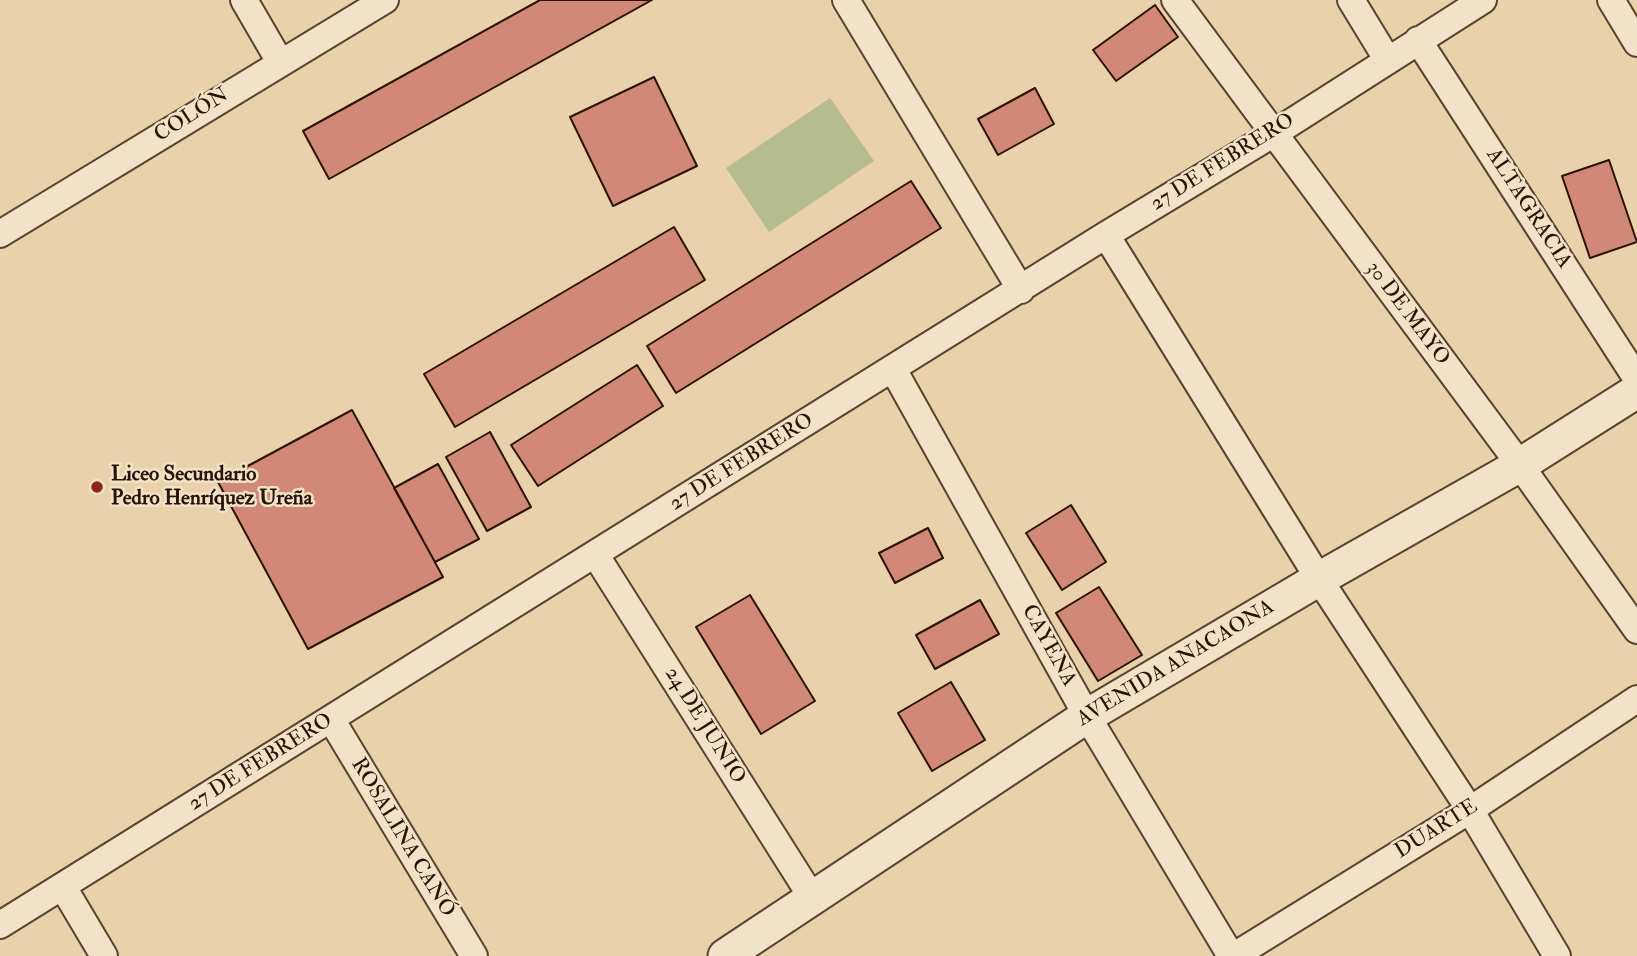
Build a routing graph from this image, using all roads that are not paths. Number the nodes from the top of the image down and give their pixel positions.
1 (244, 0) edge
2 (385, 0) edge
3 (846, 0) edge
4 (1175, 0) edge
5 (1351, 0) edge
6 (1483, 0) edge
7 (1611, 0) edge
8 (1418, 40) junction
9 (1637, 43) edge
10 (1387, 60) junction
11 (280, 62) junction
12 (1273, 134) junction
13 (1, 230) edge
14 (1106, 235) junction
15 (1021, 290) junction
16 (893, 369) junction
17 (1637, 379) edge
18 (1637, 391) edge
19 (1520, 465) junction
20 (595, 554) junction
21 (1319, 579) junction
22 (1637, 630) edge
23 (1637, 699) edge
24 (1087, 716) junction
25 (331, 719) junction
26 (1470, 810) junction
27 (63, 887) junction
28 (813, 899) junction
29 (0, 925) edge
30 (104, 956) edge
31 (474, 956) edge
32 (725, 956) edge
33 (1232, 956) edge
34 (1557, 956) edge

1 - 11 street
2 - 11 street, COLÓN
3 - 15 street
4 - 12 street, 30 DE MAYO
5 - 10 street
6 - 8 street, 27 DE FEBRERO
7 - 9 street
8 - 10 street, 27 DE FEBRERO
8 - 17 street, ALTAGRACIA
10 - 12 street, 27 DE FEBRERO
11 - 13 street, COLÓN
12 - 14 street, 27 DE FEBRERO
12 - 19 street, 30 DE MAYO
14 - 15 street, 27 DE FEBRERO
14 - 21 street
15 - 16 street, 27 DE FEBRERO
16 - 20 street, 27 DE FEBRERO
16 - 24 street, CAYENA
18 - 19 street, AVENIDA ANACAONA
19 - 21 street, AVENIDA ANACAONA
19 - 22 street, 30 DE MAYO
20 - 25 street, 27 DE FEBRERO
20 - 28 street, 24 DE JUNIO
21 - 24 street, AVENIDA ANACAONA
21 - 26 street
23 - 26 street, DUARTE
24 - 28 street, AVENIDA ANACAONA
24 - 33 street, CAYENA
25 - 27 street, 27 DE FEBRERO
25 - 31 street, ROSALINA CANÓ
26 - 33 street, DUARTE
26 - 34 street
27 - 29 street, 27 DE FEBRERO
27 - 30 street
28 - 32 street, AVENIDA ANACAONA

